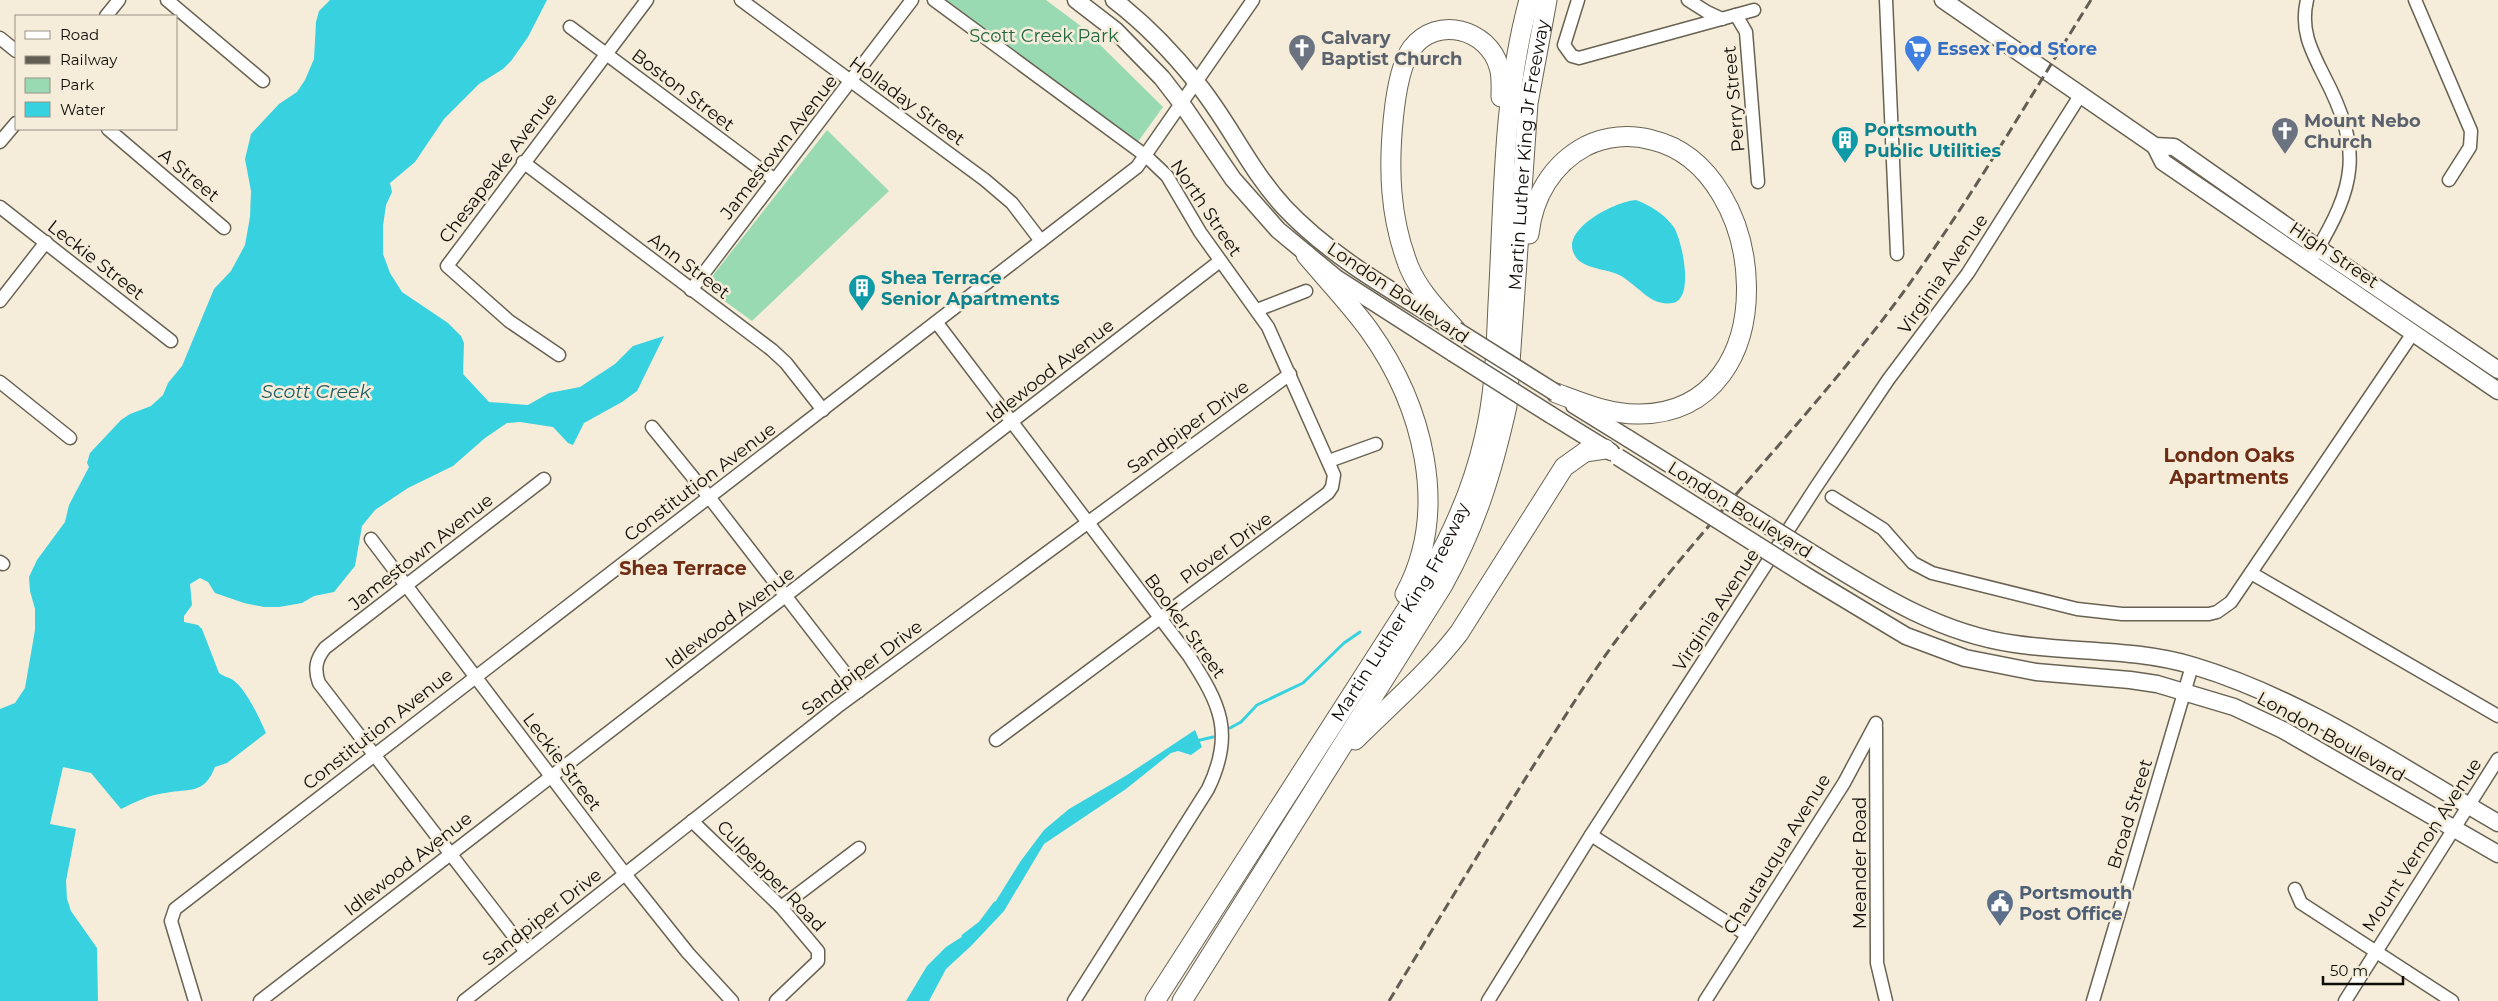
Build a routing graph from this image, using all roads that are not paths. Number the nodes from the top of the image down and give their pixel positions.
1 (120, 0) edge
2 (167, 0) edge
3 (646, 0) edge
4 (742, 0) edge
5 (912, 0) edge
6 (934, 0) edge
7 (1076, 0) edge
8 (1114, 0) edge
9 (1253, 0) edge
10 (1529, 0) edge
11 (1547, 0) edge
12 (1578, 0) edge
13 (1688, 0) edge
14 (1886, 0) edge
15 (1943, 0) edge
16 (2308, 0) edge
17 (2415, 0) edge
18 (1754, 10) dead end
19 (107, 15) edge
20 (1736, 15) junction
21 (1722, 19) junction
22 (570, 27) dead end
23 (0, 38) edge
24 (15, 50) edge
25 (606, 54) junction
26 (263, 81) dead end
27 (851, 82) junction
28 (1197, 83) junction
29 (2081, 94) junction
30 (1182, 104) junction
31 (15, 124) edge
32 (109, 130) edge
33 (0, 142) edge
34 (1146, 156) junction
35 (523, 162) junction
36 (1504, 173) junction
37 (775, 180) junction
38 (2450, 180) dead end
39 (1758, 182) dead end
40 (0, 207) edge
41 (224, 228) dead end
42 (1042, 241) junction
43 (46, 242) junction
44 (1897, 254) dead end
45 (1306, 255) junction
46 (2313, 255) junction
47 (1220, 262) junction
48 (691, 290) junction
49 (1306, 291) dead end
50 (0, 300) edge
51 (1257, 310) junction
52 (1515, 312) junction
53 (937, 323) junction
54 (1456, 330) junction
55 (2413, 333) junction
56 (171, 341) dead end
57 (559, 355) dead end
58 (2498, 370) edge
59 (1290, 374) junction
60 (0, 382) edge
61 (2498, 391) edge
62 (1556, 393) junction
63 (823, 410) junction
64 (1012, 423) junction
65 (652, 427) dead end
66 (70, 438) dead end
67 (1376, 444) dead end
68 (1612, 453) junction
69 (1328, 461) junction
70 (544, 479) dead end
71 (1832, 496) dead end
72 (709, 497) junction
73 (1088, 522) junction
74 (371, 539) dead end
75 (2251, 573) junction
76 (406, 585) junction
77 (786, 596) junction
78 (1160, 618) junction
79 (2192, 666) junction
80 (476, 677) junction
81 (859, 691) junction
82 (2185, 691) junction
83 (1353, 692) junction
84 (2498, 716) edge
85 (1876, 724) joint
86 (996, 740) dead end
87 (374, 754) junction
88 (2498, 759) edge
89 (552, 776) junction
90 (1317, 787) junction
91 (2468, 806) junction
92 (692, 821) junction
93 (2498, 823) edge
94 (2454, 828) junction
95 (1591, 835) junction
96 (859, 848) dead end
97 (451, 854) junction
98 (2498, 854) edge
99 (625, 874) junction
100 (2295, 889) dead end
101 (781, 907) junction
102 (1747, 935) junction
103 (2375, 951) junction
104 (526, 952) junction
105 (196, 1001) edge
106 (260, 1001) edge
107 (464, 1001) edge
108 (732, 1001) edge
109 (776, 1001) edge
110 (1074, 1001) edge
111 (1155, 1001) edge
112 (1182, 1001) edge
113 (1488, 1001) edge
114 (1705, 1001) edge
115 (1886, 1001) edge
116 (2093, 1001) edge
117 (2345, 1001) edge
118 (2452, 1001) edge

1 - 19 street
2 - 26 street
3 - 25 street, Chesapeake Avenue
4 - 27 street, Holladay Street
5 - 27 street, Jamestown Avenue
6 - 34 street, North Street
7 - 30 main road, London Boulevard
8 - 28 main road, London Boulevard
9 - 28 street, Constitution Avenue
10 - 36 highway, Martin Luther King Jr Freeway
11 - 52 highway, Martin Luther King Jr Freeway
12 - 21 street
13 - 21 street
14 - 44 street
15 - 29 main road, High Street
16 - 46 street
17 - 38 street
18 - 20 street
20 - 21 street
20 - 39 street, Perry Street
22 - 25 street, Boston Street
23 - 24 street
25 - 35 street, Chesapeake Avenue
25 - 37 street, Boston Street
27 - 37 street, Jamestown Avenue
27 - 42 street, Holladay Street
28 - 30 street, Constitution Avenue
28 - 54 main road, London Boulevard
29 - 46 main road, High Street
29 - 95 street, Virginia Avenue
30 - 34 street, Constitution Avenue
30 - 45 main road, London Boulevard
31 - 33 street
32 - 41 street, A Street
34 - 42 street, Constitution Avenue
34 - 47 street, North Street
35 - 48 street, Ann Street
35 - 57 street, Chesapeake Avenue
36 - 54 highway
36 - 83 highway, Martin Luther King Freeway
37 - 48 street, Jamestown Avenue
40 - 43 street, Leckie Street
42 - 53 street, Constitution Avenue
43 - 50 street
43 - 56 street, Leckie Street
45 - 68 main road, London Boulevard, bridge
45 - 83 highway
46 - 55 main road, High Street
46 - 58 main road, High Street
47 - 51 street, North Street
47 - 64 street, Idlewood Avenue
48 - 63 street, Ann Street
49 - 51 street
51 - 59 street, North Street
52 - 62 highway
52 - 90 highway, Martin Luther King Freeway
53 - 63 street, Constitution Avenue
53 - 64 street, Booker Street
54 - 62 main road, London Boulevard, bridge
55 - 61 main road, High Street
55 - 75 street
59 - 69 street, North Street
59 - 73 street, Sandpiper Drive
60 - 66 street
62 - 79 main road, London Boulevard, bridge
63 - 72 street, Constitution Avenue
64 - 73 street, Booker Street
64 - 77 street, Idlewood Avenue
65 - 72 street
67 - 69 street
68 - 82 main road, London Boulevard, bridge
68 - 90 highway
69 - 78 street, Plover Drive
70 - 76 street, Jamestown Avenue
71 - 75 street
72 - 77 street
72 - 80 street, Constitution Avenue
73 - 78 street, Booker Street
73 - 81 street, Sandpiper Drive
74 - 76 street, Leckie Street
75 - 84 street
76 - 80 street, Leckie Street
76 - 87 street, Jamestown Avenue
77 - 81 street
77 - 89 street, Idlewood Avenue
78 - 86 street, Plover Drive
78 - 110 street, Booker Street
79 - 82 street, Broad Street
79 - 91 main road, London Boulevard
80 - 87 street, Constitution Avenue
80 - 89 street, Leckie Street
81 - 92 street, Sandpiper Drive
82 - 94 main road, London Boulevard
82 - 116 street, Broad Street
83 - 111 highway, Martin Luther King Freeway
85 - 102 street, Chautauqua Avenue
85 - 115 street, Meander Road
87 - 97 street
87 - 105 street, Constitution Avenue
88 - 91 street, Mount Vernon Avenue
89 - 97 street, Idlewood Avenue
89 - 99 street, Leckie Street
90 - 112 highway, Martin Luther King Freeway
91 - 93 main road, London Boulevard
91 - 94 street, Mount Vernon Avenue
92 - 99 street, Sandpiper Drive
92 - 101 street, Culpepper Road
94 - 98 main road, London Boulevard
94 - 103 street, Mount Vernon Avenue
95 - 102 street
95 - 113 street, Virginia Avenue
96 - 101 street
97 - 104 street
97 - 106 street, Idlewood Avenue
99 - 104 street, Sandpiper Drive
99 - 108 street, Leckie Street
100 - 103 street
101 - 109 street, Culpepper Road
102 - 114 street, Chautauqua Avenue
103 - 117 street, Mount Vernon Avenue
103 - 118 street
104 - 107 street, Sandpiper Drive

